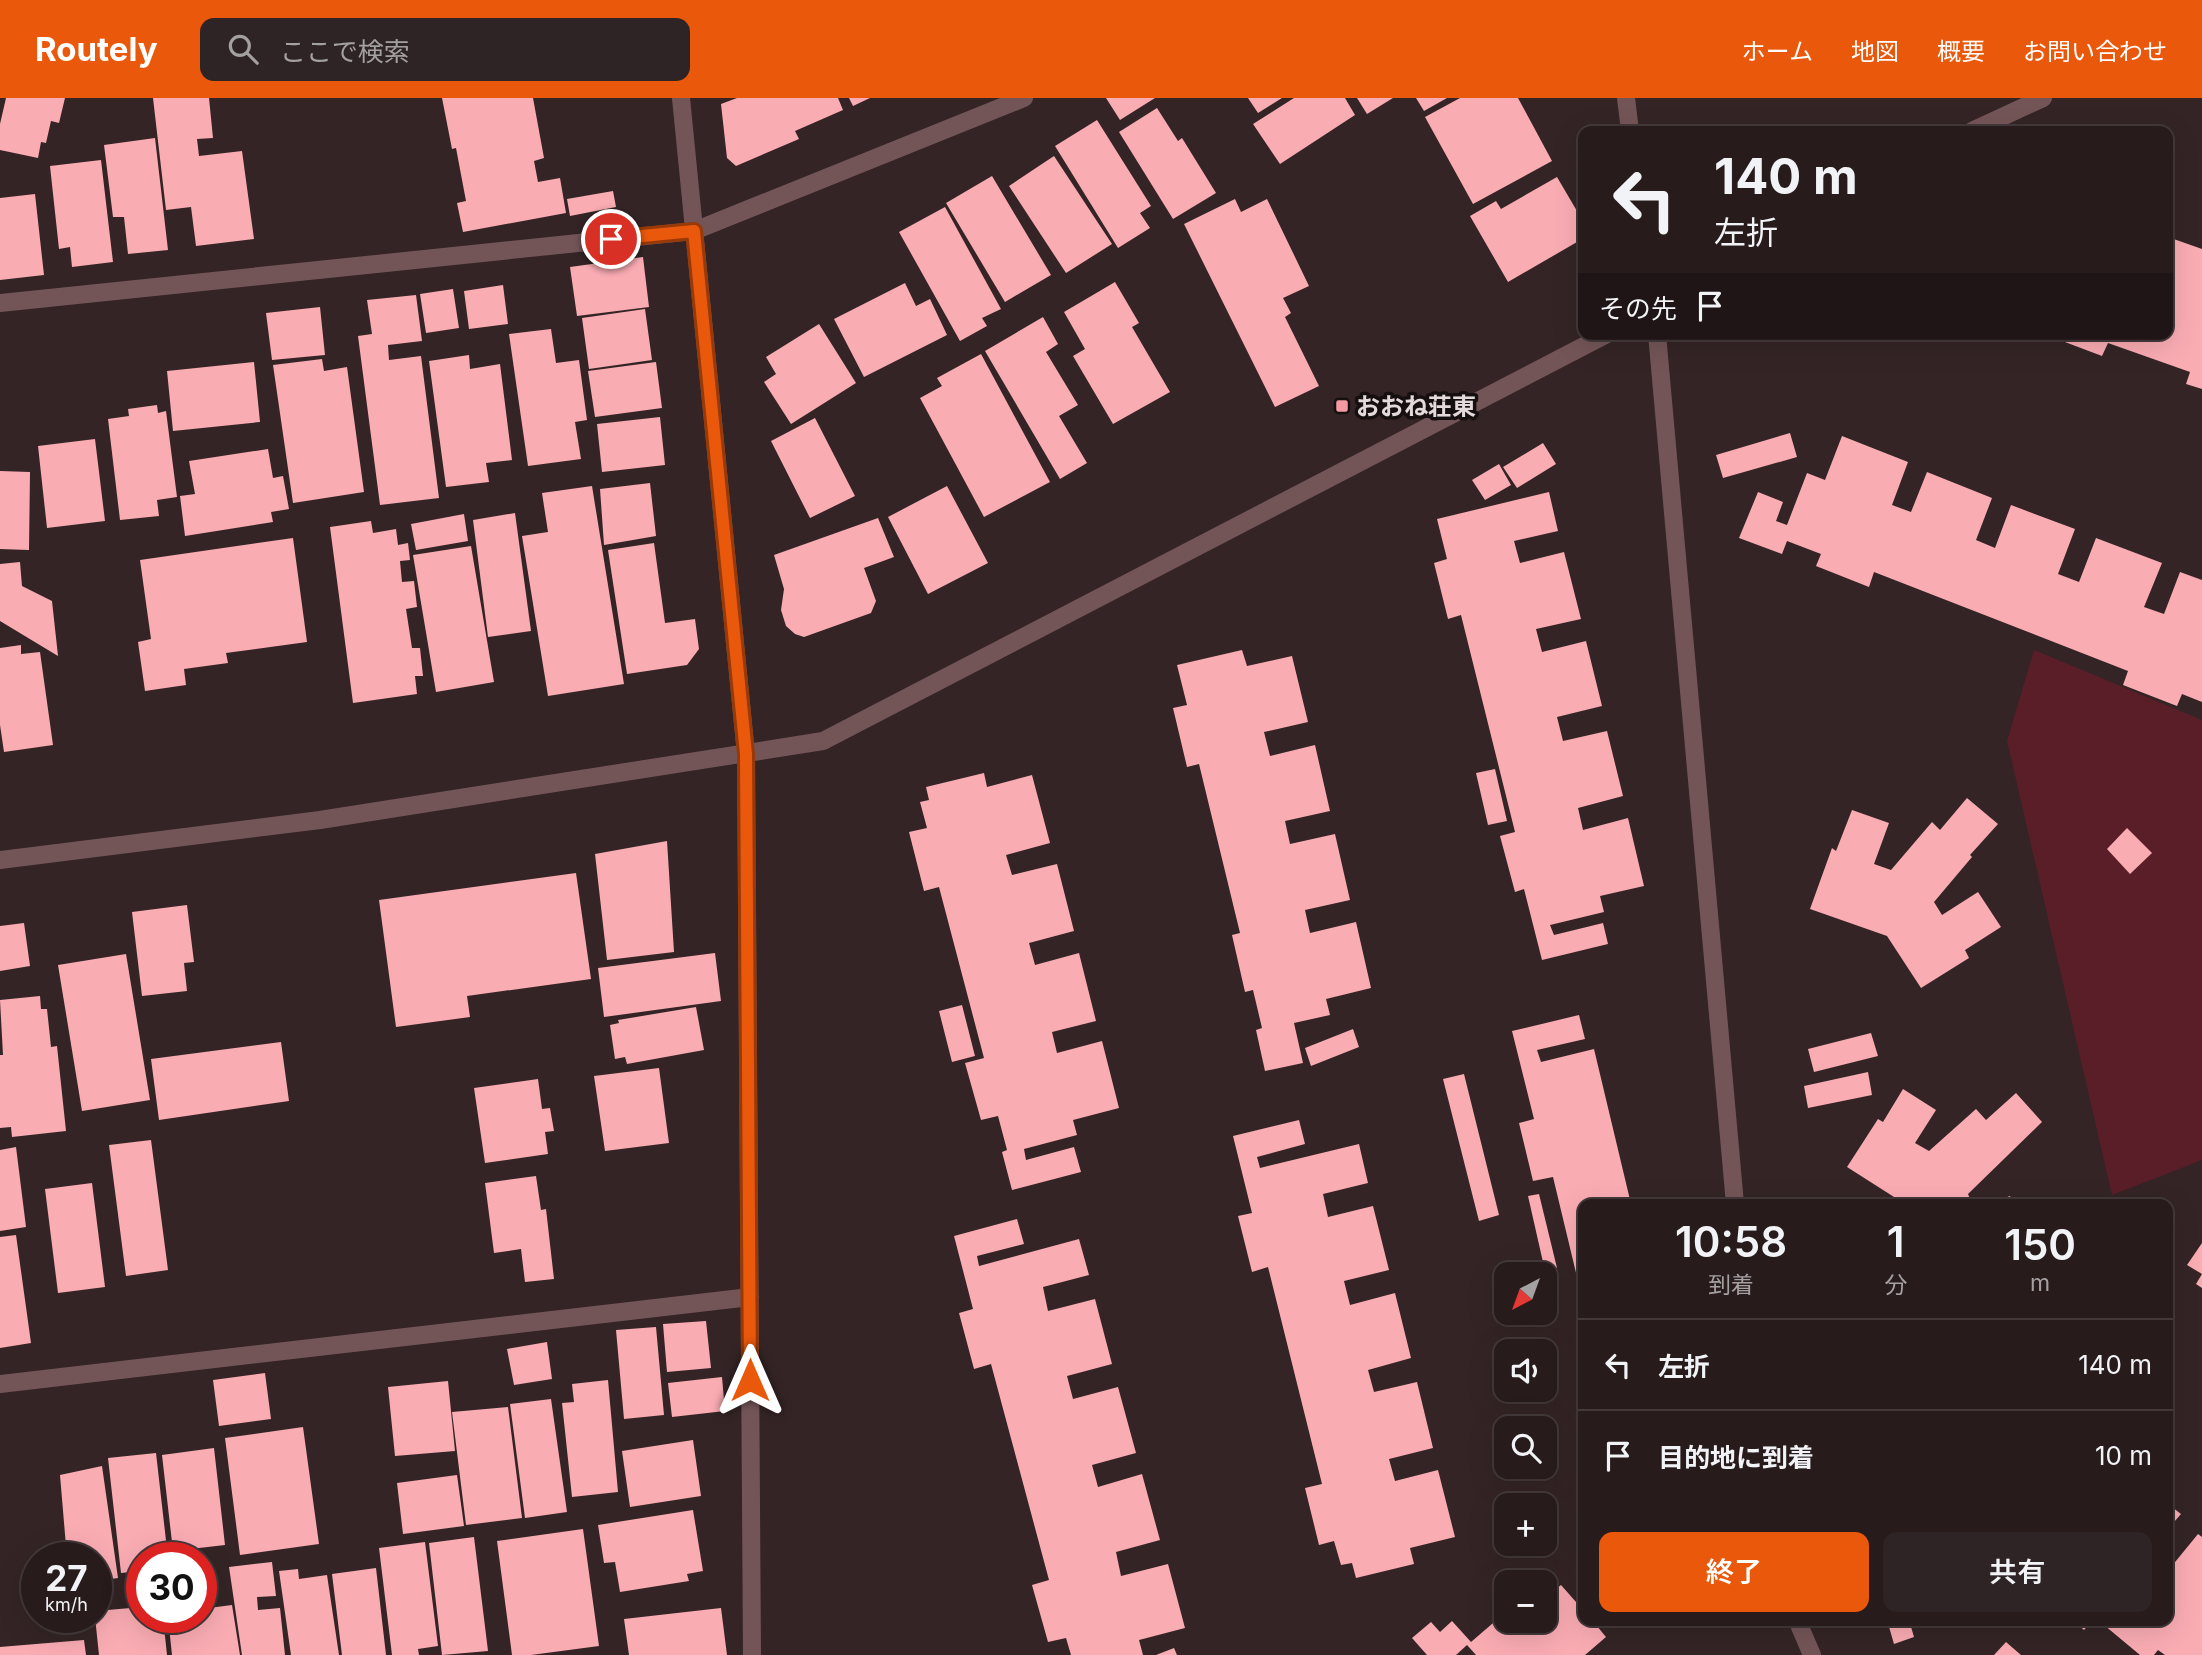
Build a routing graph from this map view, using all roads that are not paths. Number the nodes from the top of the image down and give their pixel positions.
1 (681, 98) edge
2 (1024, 98) edge
3 (1626, 98) edge
4 (2043, 98) edge
5 (1629, 126) edge
6 (1983, 126) edge
7 (694, 231) junction
8 (0, 303) edge
9 (1595, 340) edge
10 (1658, 340) edge
11 (746, 754) junction
12 (0, 860) edge
13 (1735, 1199) edge
14 (750, 1297) junction
15 (0, 1384) edge
16 (1800, 1626) edge
17 (752, 1655) edge
18 (1812, 1655) edge

1 - 7 street
2 - 7 street
3 - 5 street
4 - 6 street
7 - 8 street
7 - 11 street
9 - 11 street
10 - 13 street
11 - 12 street
11 - 14 street
14 - 15 street
14 - 17 street
16 - 18 street

